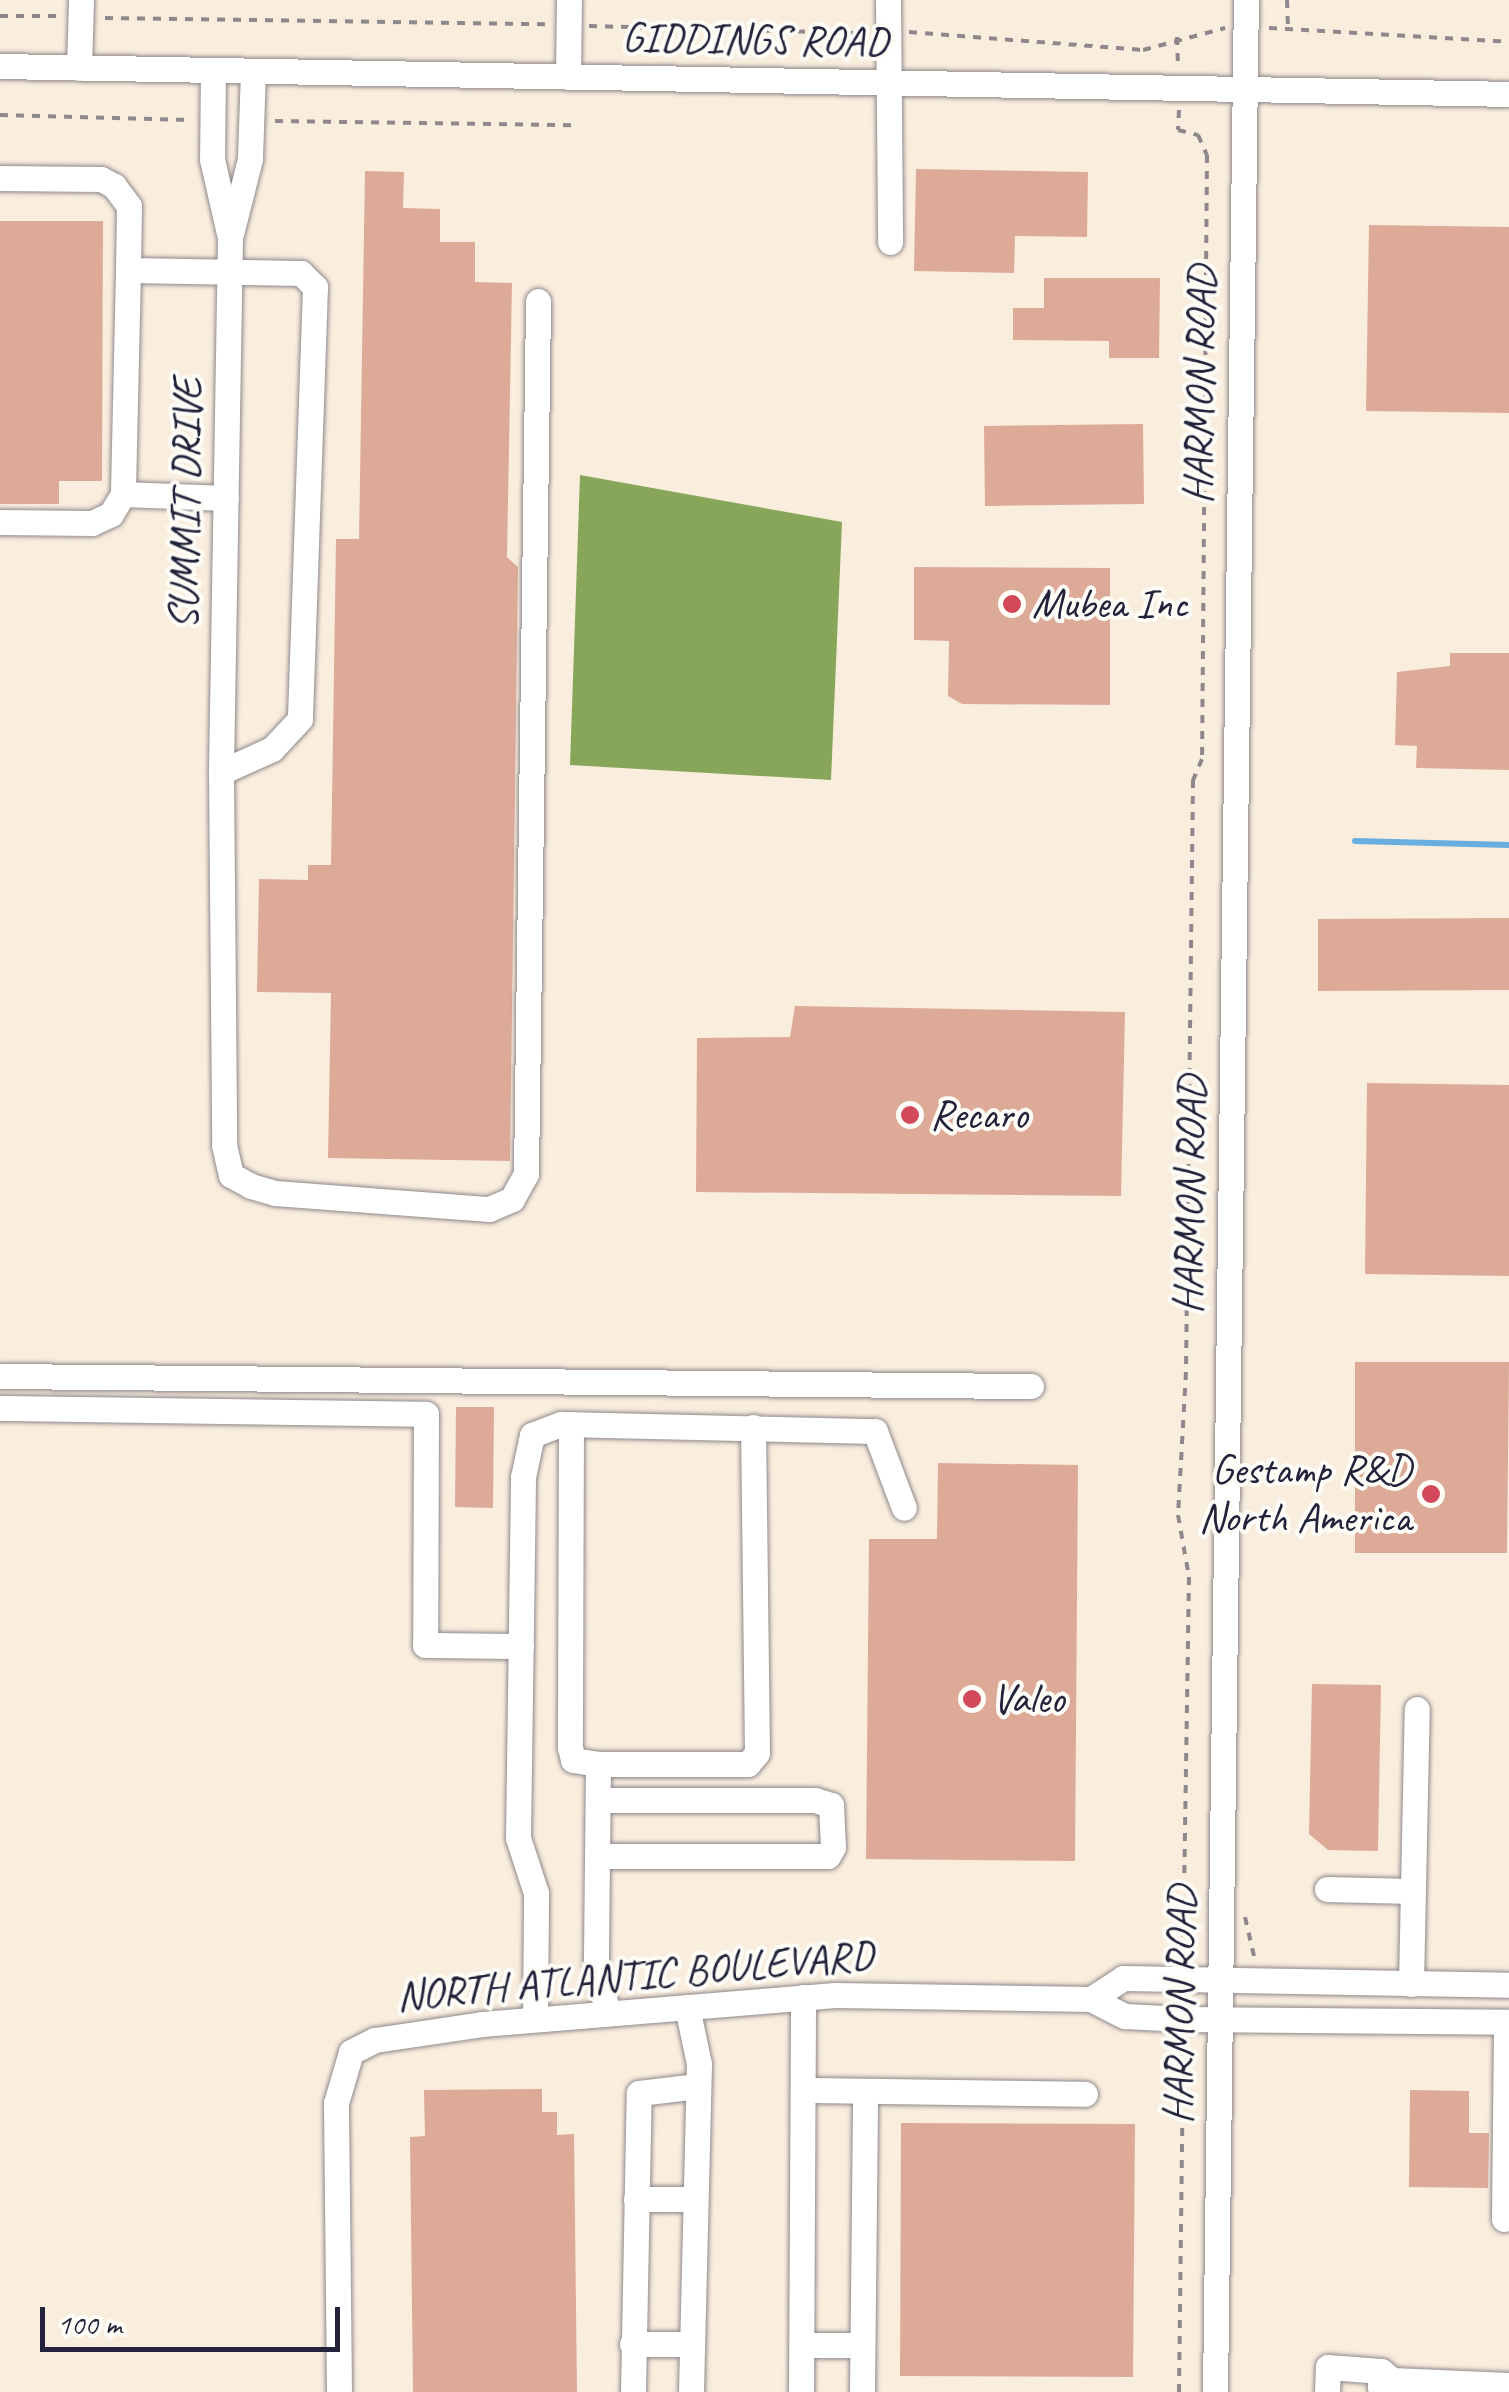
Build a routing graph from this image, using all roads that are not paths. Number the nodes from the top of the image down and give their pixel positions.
1 (888, 0) edge
2 (1246, 0) edge
3 (80, 8) edge
4 (569, 13) edge
5 (0, 66) edge
6 (79, 68) junction
7 (213, 70) junction
8 (252, 71) junction
9 (568, 77) junction
10 (892, 82) junction
11 (1244, 88) junction
12 (1509, 94) edge
13 (0, 178) edge
14 (230, 238) junction
15 (890, 242) dead end
16 (128, 270) junction
17 (230, 274) junction
18 (538, 300) dead end
19 (124, 494) junction
20 (226, 498) junction
21 (0, 522) edge
22 (221, 772) junction
23 (0, 1376) edge
24 (1031, 1386) dead end
25 (0, 1408) edge
26 (571, 1424) junction
27 (753, 1427) junction
28 (904, 1508) dead end
29 (520, 1646) junction
30 (1417, 1710) dead end
31 (598, 1764) junction
32 (598, 1800) junction
33 (597, 1856) junction
34 (1327, 1889) dead end
35 (1413, 1890) junction
36 (1220, 1982) junction
37 (1411, 1984) junction
38 (1462, 1984) junction
39 (1509, 1985) edge
40 (803, 1998) junction
41 (1092, 1999) junction
42 (687, 2007) junction
43 (608, 2013) junction
44 (535, 2019) junction
45 (1220, 2020) junction
46 (1462, 2022) junction
47 (1508, 2022) edge
48 (698, 2086) junction
49 (806, 2090) junction
50 (865, 2091) junction
51 (1085, 2094) dead end
52 (636, 2199) junction
53 (696, 2199) junction
54 (1504, 2219) dead end
55 (632, 2344) junction
56 (692, 2344) junction
57 (802, 2344) junction
58 (862, 2345) junction
59 (1380, 2382) edge
60 (1509, 2385) edge
61 (339, 2392) edge
62 (633, 2392) edge
63 (691, 2392) edge
64 (801, 2392) edge
65 (862, 2392) edge
66 (1215, 2392) edge
67 (1326, 2392) edge

1 - 10 street
2 - 11 street, HARMON ROAD
3 - 6 street
4 - 9 street
5 - 6 street, GIDDINGS ROAD
6 - 7 street, GIDDINGS ROAD
7 - 8 street, GIDDINGS ROAD
7 - 14 street, SUMMIT DRIVE
8 - 9 street, GIDDINGS ROAD
8 - 14 street, SUMMIT DRIVE
9 - 10 street, GIDDINGS ROAD
10 - 11 street, GIDDINGS ROAD
10 - 15 street
11 - 12 street, GIDDINGS ROAD
11 - 36 street, HARMON ROAD
13 - 16 street
14 - 17 street, SUMMIT DRIVE
16 - 17 street
16 - 19 street
17 - 20 street, SUMMIT DRIVE
17 - 22 street
18 - 22 street, SUMMIT DRIVE
19 - 20 street
19 - 21 street
20 - 22 street, SUMMIT DRIVE
23 - 24 street
25 - 29 street
26 - 27 street
26 - 29 street
26 - 31 street
27 - 28 street
27 - 31 street
29 - 44 street
30 - 35 street
31 - 32 street
32 - 33 street
32 - 33 street
33 - 43 street
34 - 35 street
35 - 37 street
36 - 37 street, NORTH ATLANTIC BOULEVARD
36 - 41 street, NORTH ATLANTIC BOULEVARD
36 - 45 street, HARMON ROAD
37 - 38 street, NORTH ATLANTIC BOULEVARD
38 - 39 street, NORTH ATLANTIC BOULEVARD
38 - 46 street
40 - 41 street, NORTH ATLANTIC BOULEVARD
40 - 42 street, NORTH ATLANTIC BOULEVARD
40 - 49 street
41 - 45 street, NORTH ATLANTIC BOULEVARD
42 - 43 street, NORTH ATLANTIC BOULEVARD
42 - 48 street
43 - 44 street, NORTH ATLANTIC BOULEVARD
44 - 61 street, NORTH ATLANTIC BOULEVARD
45 - 46 street, NORTH ATLANTIC BOULEVARD
45 - 66 street, HARMON ROAD
46 - 47 street, NORTH ATLANTIC BOULEVARD
47 - 54 street
48 - 52 street
48 - 53 street
49 - 50 street
49 - 57 street
50 - 51 street
50 - 58 street
52 - 53 street
52 - 55 street
53 - 56 street
55 - 56 street
55 - 62 street
56 - 63 street
57 - 58 street
57 - 64 street
58 - 65 street
59 - 60 street
59 - 67 street

